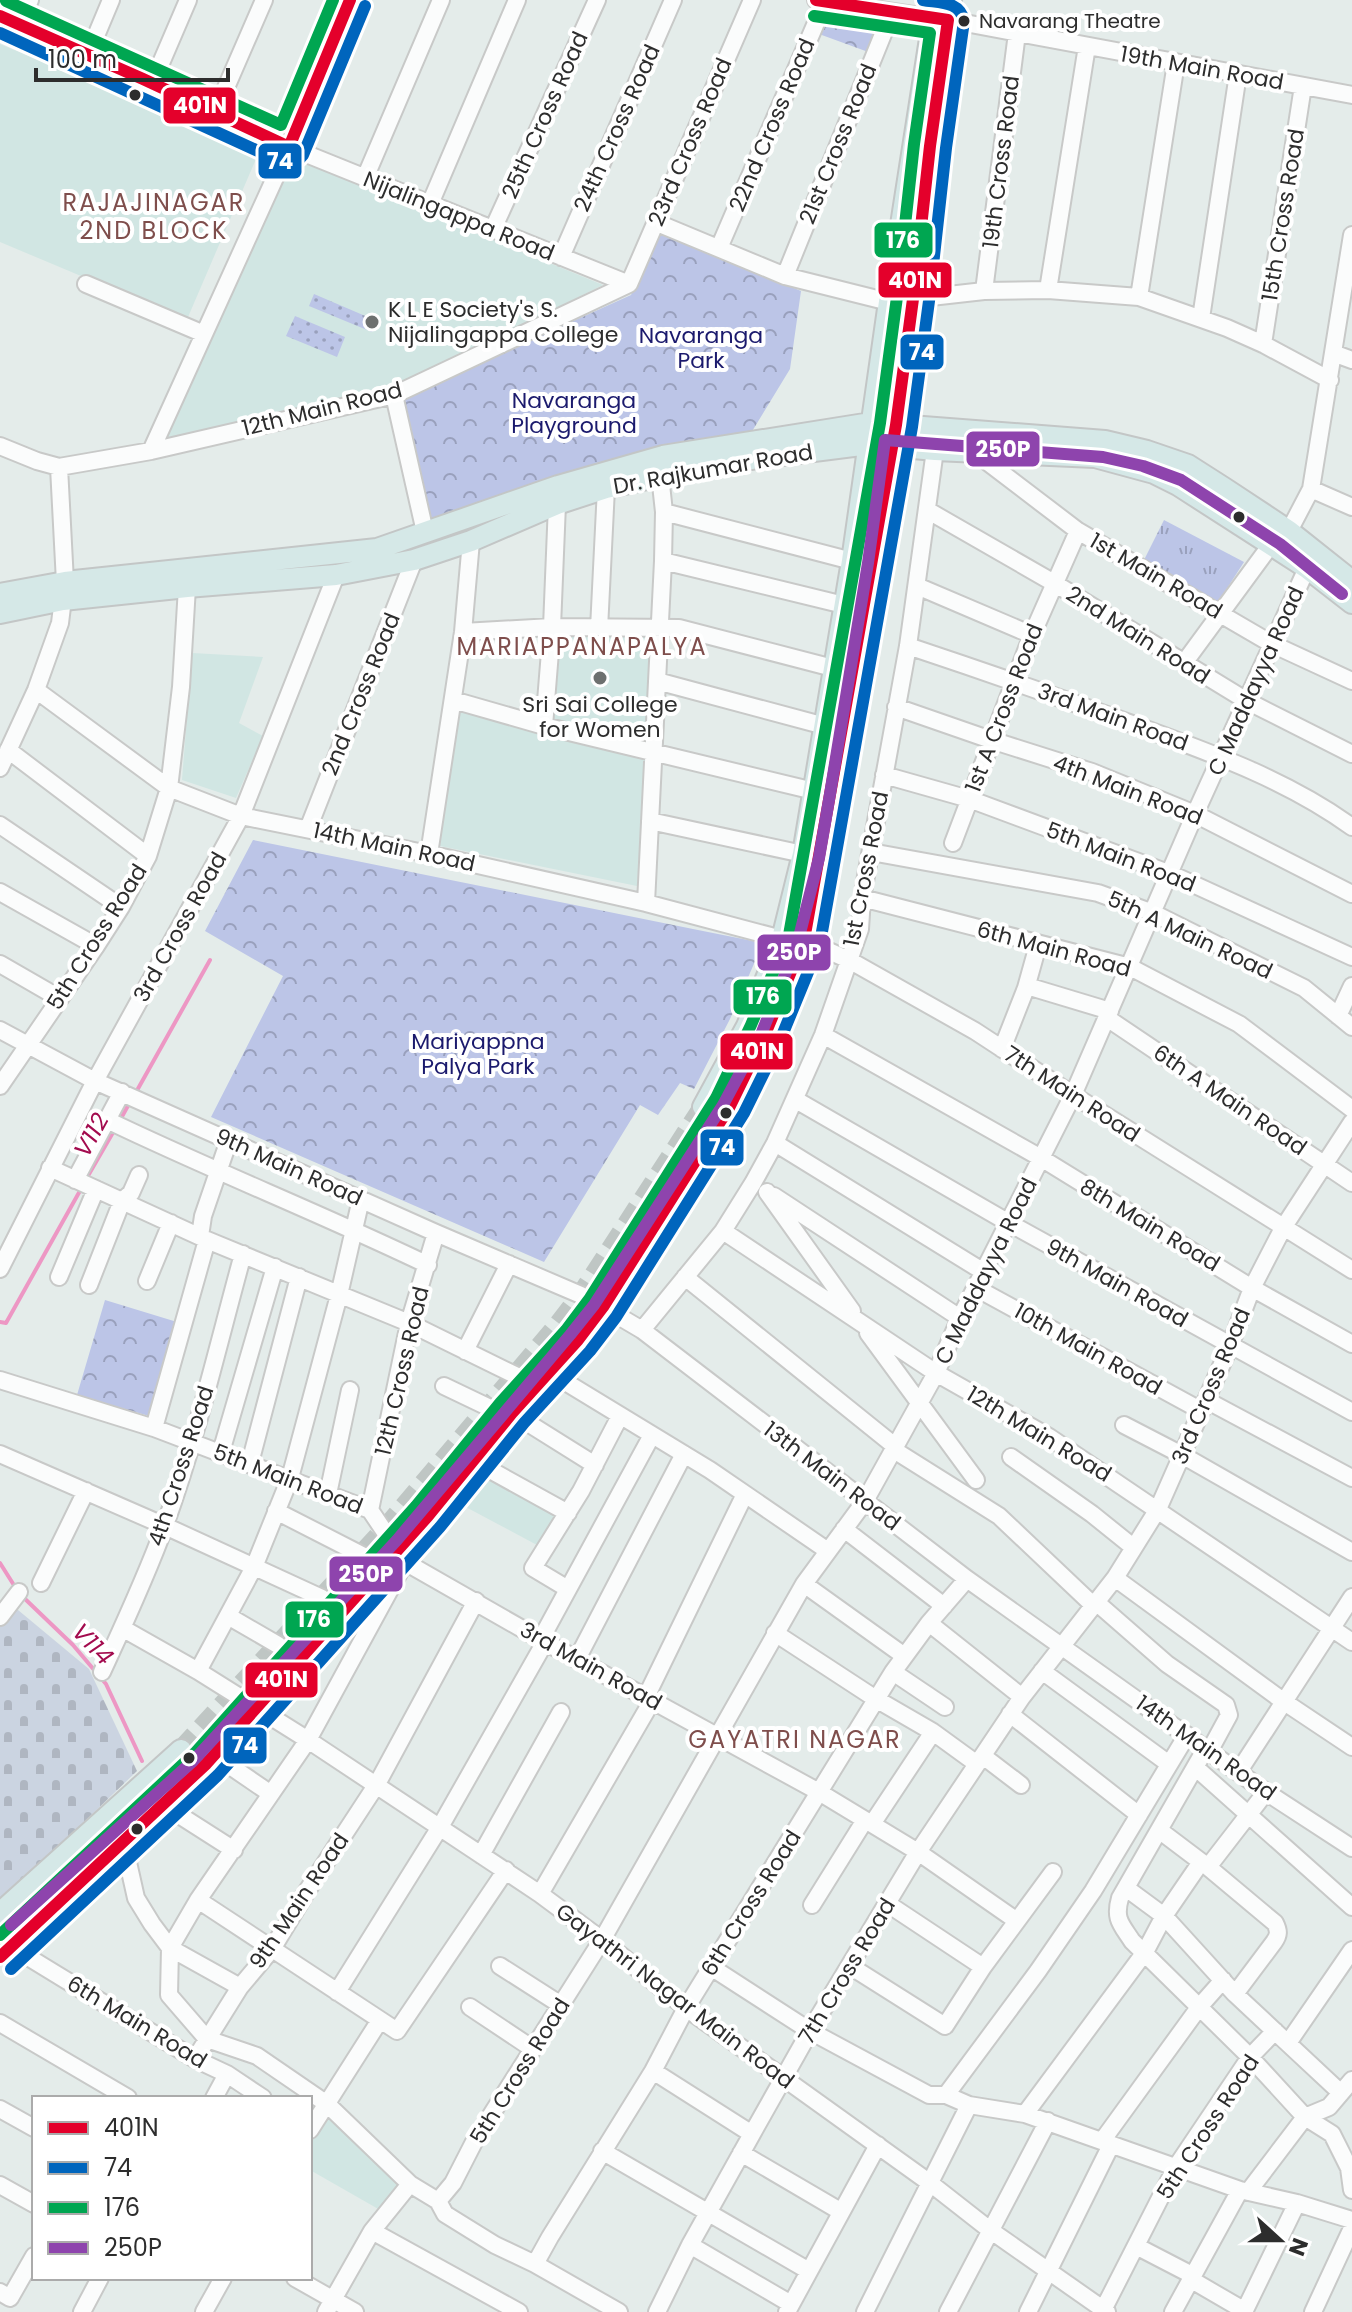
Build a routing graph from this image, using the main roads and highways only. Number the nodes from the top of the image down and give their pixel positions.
1 (942, 9) edge
2 (871, 423) junction
3 (896, 425) junction
4 (869, 444) junction
5 (892, 446) junction
6 (659, 466) junction
7 (1352, 581) edge
8 (64, 591) junction
9 (0, 594) edge
10 (1352, 603) edge
11 (0, 613) edge
12 (703, 1107) tunnel mouth
13 (181, 1750) tunnel mouth
14 (112, 1812) junction
15 (128, 1836) road end
16 (0, 1913) edge

1 - 2 main road
1 - 3 main road
2 - 3 main road, Dr. Rajkumar Road
2 - 4 main road
2 - 6 main road, Dr. Rajkumar Road
3 - 5 main road
3 - 7 main road, Dr. Rajkumar Road
4 - 5 main road, Dr. Rajkumar Road
4 - 6 main road, Dr. Rajkumar Road
4 - 12 main road
5 - 10 main road, Dr. Rajkumar Road
6 - 8 main road, Dr. Rajkumar Road
6 - 8 main road, Dr. Rajkumar Road
8 - 9 main road, Dr. Rajkumar Road
8 - 11 main road, Dr. Rajkumar Road
13 - 14 main road
14 - 15 main road
14 - 16 main road

